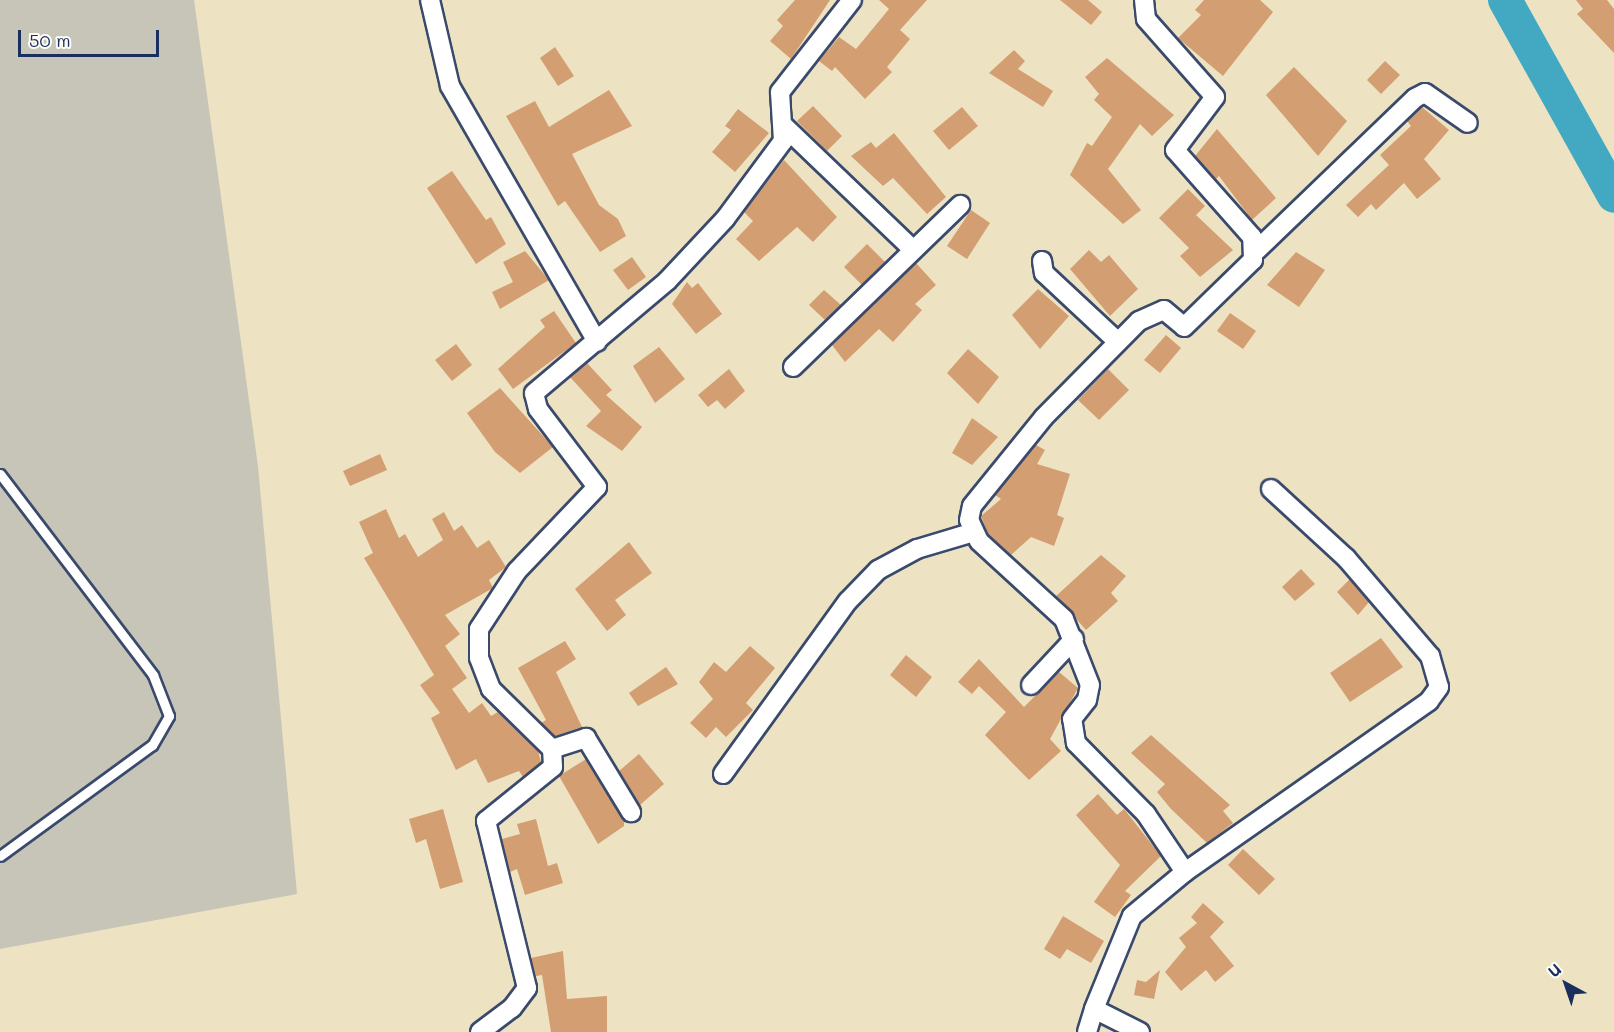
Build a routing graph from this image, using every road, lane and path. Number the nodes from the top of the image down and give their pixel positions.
1 (430, 0) edge
2 (852, 0) edge
3 (1144, 0) edge
4 (1468, 123) dead end
5 (784, 126) junction
6 (960, 205) dead end
7 (911, 248) junction
8 (1257, 250) junction
9 (1042, 261) dead end
10 (597, 342) junction
11 (1118, 342) junction
12 (793, 367) dead end
13 (0, 474) edge
14 (1271, 489) dead end
15 (974, 532) junction
16 (1074, 639) junction
17 (1031, 685) dead end
18 (552, 749) junction
19 (723, 774) dead end
20 (631, 812) dead end
21 (0, 856) edge
22 (1185, 872) junction
23 (1094, 1009) junction
24 (480, 1032) edge
25 (1087, 1032) edge
26 (1140, 1032) edge

1 - 10 street
2 - 5 street
3 - 8 street
4 - 8 street
5 - 7 street
5 - 10 street
6 - 7 street
7 - 12 street
8 - 11 street
9 - 11 street
10 - 18 street
11 - 15 street
13 - 21 lane
14 - 22 street
15 - 16 street
15 - 19 street
16 - 17 street
16 - 22 street
18 - 20 street
18 - 24 street
22 - 23 street
23 - 25 street
23 - 26 street

